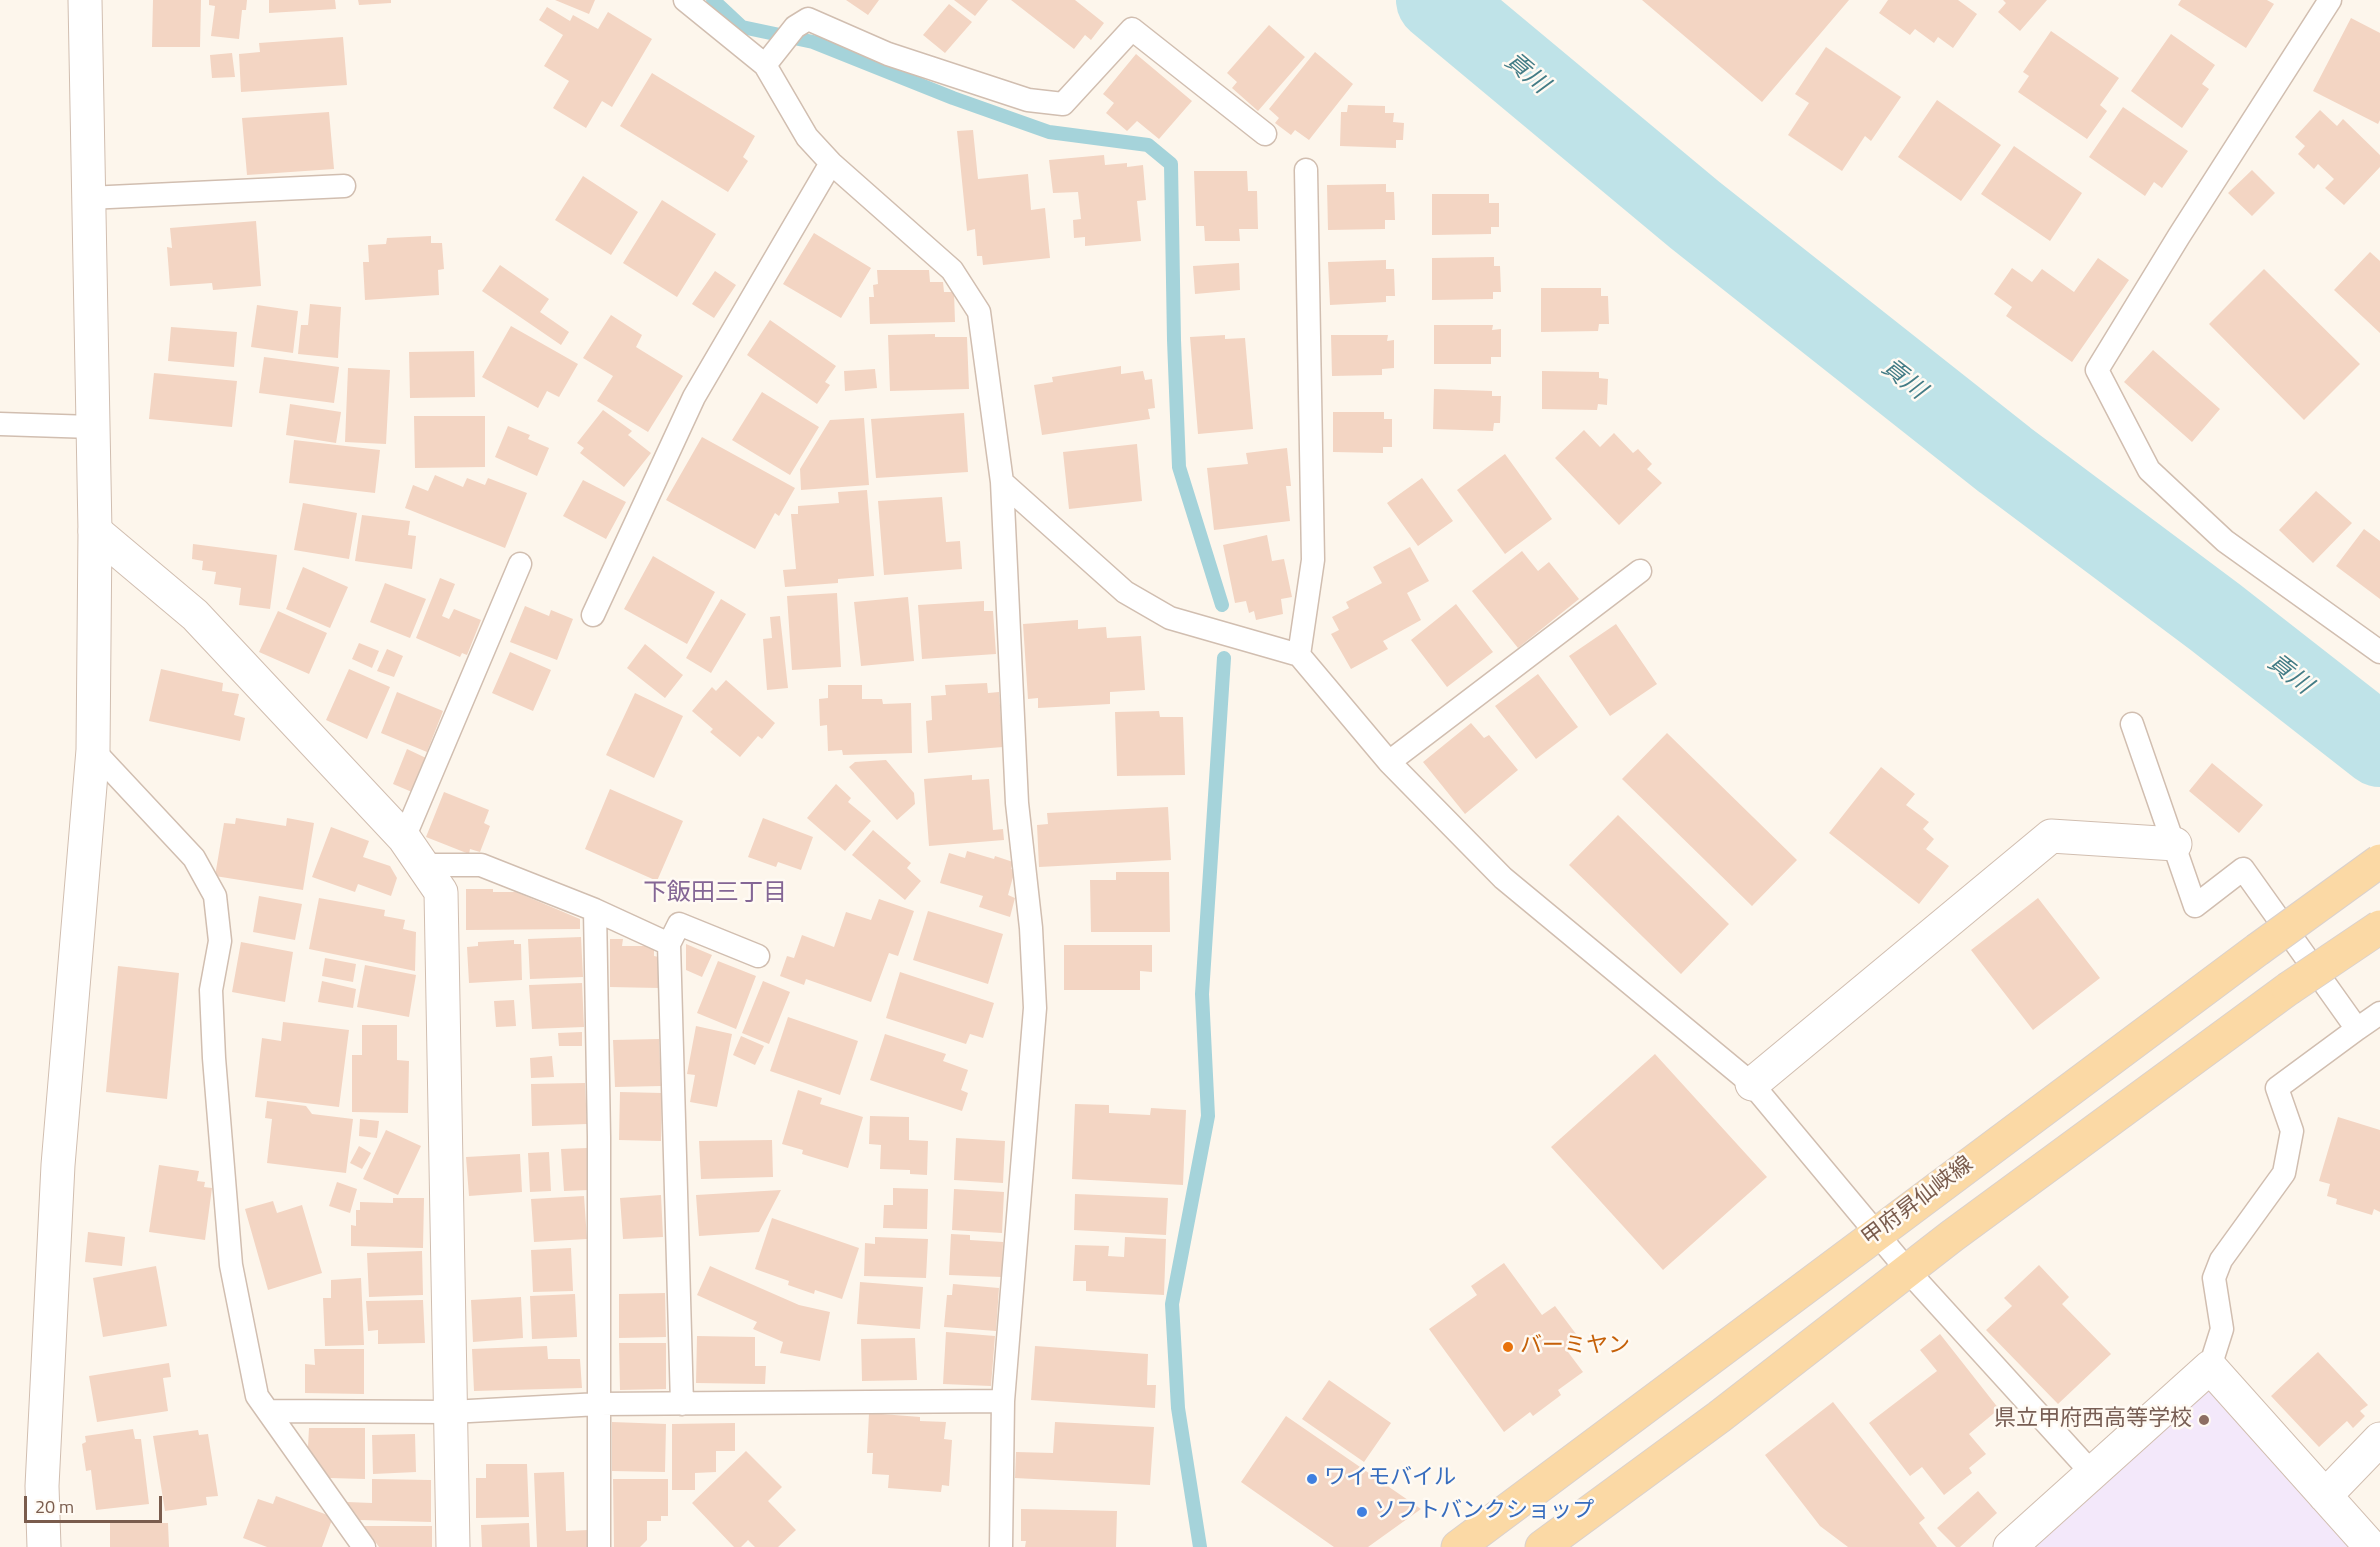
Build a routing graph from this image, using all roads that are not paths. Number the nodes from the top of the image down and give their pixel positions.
1 (85, 0) edge
2 (685, 0) edge
3 (2330, 0) edge
4 (765, 65) junction
5 (1265, 134) dead end
6 (831, 164) junction
7 (1306, 170) dead end
8 (344, 186) dead end
9 (88, 198) junction
10 (0, 424) edge
11 (92, 427) junction
12 (1002, 482) junction
13 (95, 531) junction
14 (520, 564) dead end
15 (1640, 571) dead end
16 (593, 615) dead end
17 (2380, 652) edge
18 (1299, 655) junction
19 (2133, 724) dead end
20 (93, 750) junction
21 (1389, 762) junction
22 (404, 838) junction
23 (2175, 844) junction
24 (2380, 861) edge
25 (422, 865) junction
26 (595, 910) junction
27 (2380, 927) edge
28 (669, 944) junction
29 (758, 956) dead end
30 (2380, 1013) edge
31 (2357, 1029) junction
32 (1752, 1084) junction
33 (1876, 1233) junction
34 (1908, 1271) junction
35 (2210, 1367) junction
36 (1003, 1401) junction
37 (599, 1404) junction
38 (682, 1404) junction
39 (269, 1411) junction
40 (451, 1412) junction
41 (2380, 1439) edge
42 (2092, 1473) junction
43 (2325, 1496) junction
44 (44, 1547) edge
45 (364, 1547) edge
46 (453, 1547) edge
47 (599, 1547) edge
48 (1001, 1547) edge
49 (1458, 1547) edge
50 (1542, 1547) edge
51 (2010, 1547) edge
52 (2371, 1547) edge

1 - 9 street
2 - 4 lane
3 - 17 lane
4 - 5 lane
4 - 6 lane
6 - 12 lane
6 - 16 lane
7 - 18 lane
8 - 9 lane
9 - 11 street
10 - 11 lane
11 - 13 street
12 - 18 lane
12 - 36 lane
13 - 20 street
13 - 22 street
14 - 22 lane
15 - 21 lane
18 - 21 lane
19 - 23 lane
20 - 39 lane
20 - 44 street
21 - 32 lane
22 - 25 street
23 - 31 lane
23 - 32 street
24 - 33 main road, 甲府昇仙峡線, bridge
25 - 26 lane
25 - 40 street
26 - 28 lane
26 - 37 lane
27 - 34 main road, bridge
28 - 29 lane
28 - 38 lane
30 - 31 lane
31 - 35 lane
32 - 33 lane
33 - 34 lane
33 - 49 main road, 甲府昇仙峡線
34 - 42 lane
34 - 50 main road
35 - 42 street
35 - 43 street
36 - 38 lane
36 - 48 lane
37 - 38 lane
37 - 40 lane
37 - 47 lane
39 - 40 lane
39 - 45 lane
40 - 46 street
41 - 43 street
42 - 51 street
43 - 52 street

